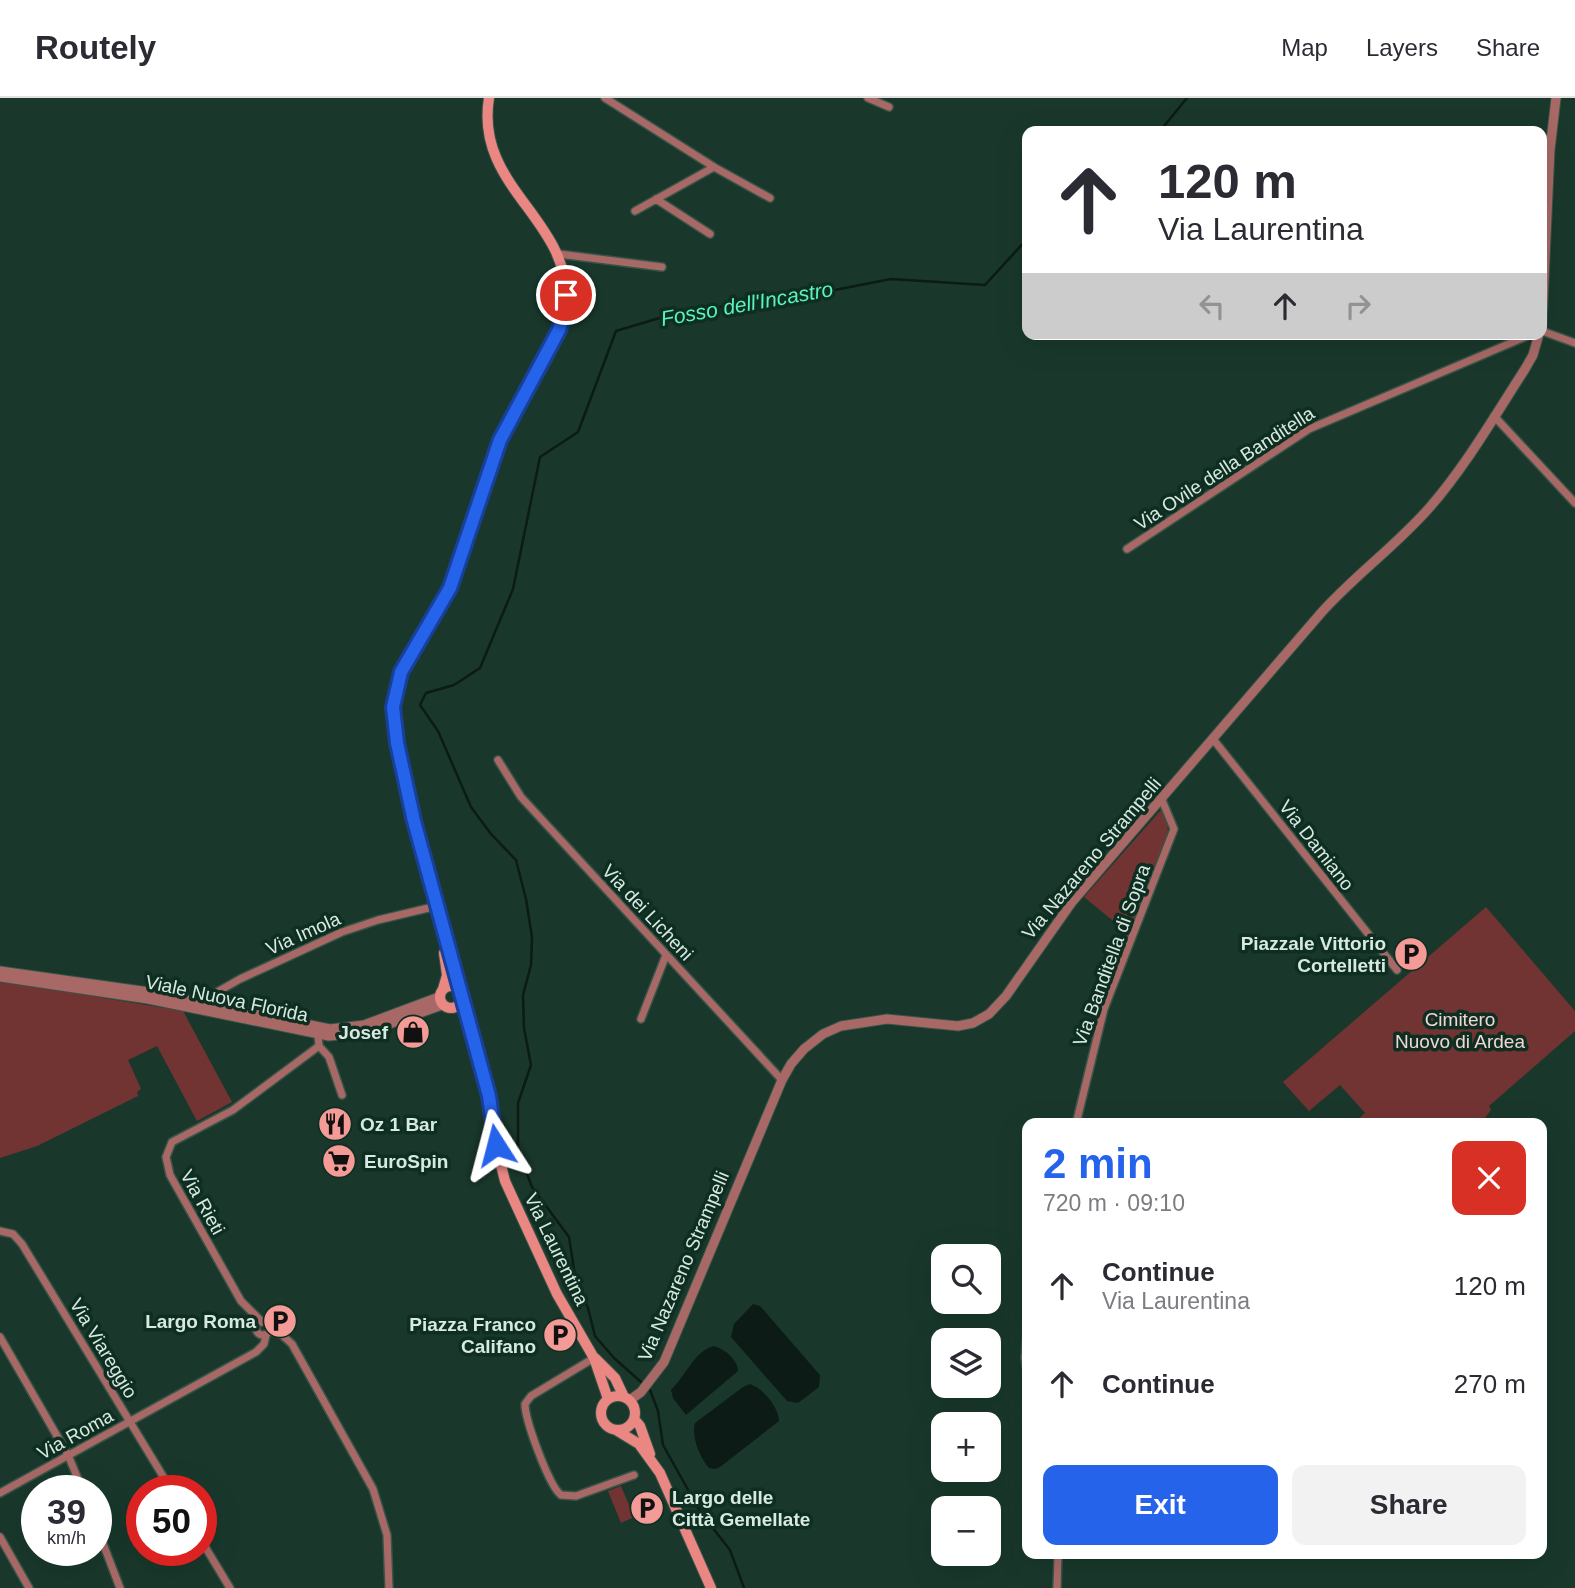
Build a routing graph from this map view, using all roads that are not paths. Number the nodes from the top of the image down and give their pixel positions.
1 (489, 98) edge
2 (605, 98) edge
3 (867, 98) edge
4 (1556, 98) edge
5 (889, 107) dead end
6 (714, 167) junction
7 (770, 198) dead end
8 (656, 199) junction
9 (635, 211) dead end
10 (1547, 215) edge
11 (710, 234) dead end
12 (559, 254) junction
13 (662, 267) dead end
14 (1547, 335) edge
15 (1518, 340) edge
16 (1538, 340) edge
17 (1575, 342) edge
18 (1494, 416) junction
19 (1575, 503) edge
20 (1127, 549) dead end
21 (1213, 739) junction
22 (498, 760) dead end
23 (1162, 800) junction
24 (437, 906) junction
25 (441, 922) junction
26 (666, 955) junction
27 (1396, 970) dead end
28 (0, 971) edge
29 (0, 977) edge
30 (461, 996) junction
31 (443, 1000) junction
32 (194, 1005) junction
33 (641, 1019) dead end
34 (469, 1028) junction
35 (318, 1035) junction
36 (318, 1046) junction
37 (782, 1080) junction
38 (342, 1096) dead end
39 (1077, 1118) edge
40 (0, 1231) edge
41 (268, 1332) junction
42 (0, 1337) edge
43 (594, 1358) junction
44 (627, 1398) junction
45 (608, 1399) junction
46 (634, 1419) junction
47 (130, 1421) junction
48 (616, 1430) junction
49 (68, 1455) junction
50 (652, 1461) junction
51 (76, 1475) edge
52 (162, 1475) edge
53 (634, 1475) dead end
54 (0, 1493) edge
55 (0, 1537) edge
56 (1058, 1559) edge
57 (112, 1566) edge
58 (217, 1566) edge
59 (29, 1588) edge
60 (120, 1588) edge
61 (230, 1588) edge
62 (388, 1588) edge
63 (711, 1588) edge
64 (1057, 1588) edge

1 - 12 main road
2 - 6 street
3 - 5 street
4 - 10 street
6 - 7 street
6 - 8 street
8 - 9 street
8 - 11 street
12 - 13 street
12 - 24 main road, Via Laurentina
14 - 17 street
15 - 20 street, Via Ovile della Banditella
16 - 18 street, Via Nazareno Strampelli
18 - 19 street
18 - 21 street, Via Nazareno Strampelli
21 - 23 street, Via Nazareno Strampelli
21 - 27 street, Via Damiano
22 - 26 street, Via dei Licheni
23 - 37 street, Via Nazareno Strampelli
23 - 39 street, Via Banditella di Sopra
24 - 25 main road, Via Laurentina
24 - 32 street, Via Imola
25 - 30 main road, Via Laurentina
25 - 31 main road, Via Laurentina
26 - 33 street
26 - 37 street, Via dei Licheni
28 - 32 street, Viale Nuova Florida
29 - 32 street, Viale Nuova Florida
30 - 31 main road
30 - 31 main road
30 - 34 main road, Via Laurentina
31 - 32 street, Viale Nuova Florida
31 - 34 main road
31 - 35 street, Viale Nuova Florida
32 - 35 street, Viale Nuova Florida
34 - 43 main road, Via Laurentina
35 - 36 street
36 - 38 street
36 - 41 street, Via Rieti
37 - 44 street, Via Nazareno Strampelli
40 - 47 street, Via Viareggio
41 - 47 street, Via Roma
41 - 62 street
42 - 49 street
43 - 44 main road, Via Laurentina
43 - 45 main road, Via Laurentina
43 - 53 street
44 - 45 main road
44 - 46 main road
45 - 48 main road
46 - 48 main road
46 - 50 main road
47 - 49 street, Via Roma
47 - 52 street, Via Viareggio
48 - 50 main road
49 - 51 street
49 - 54 street, Via Roma
50 - 63 main road
55 - 59 street
56 - 64 street
57 - 60 street
58 - 61 street

